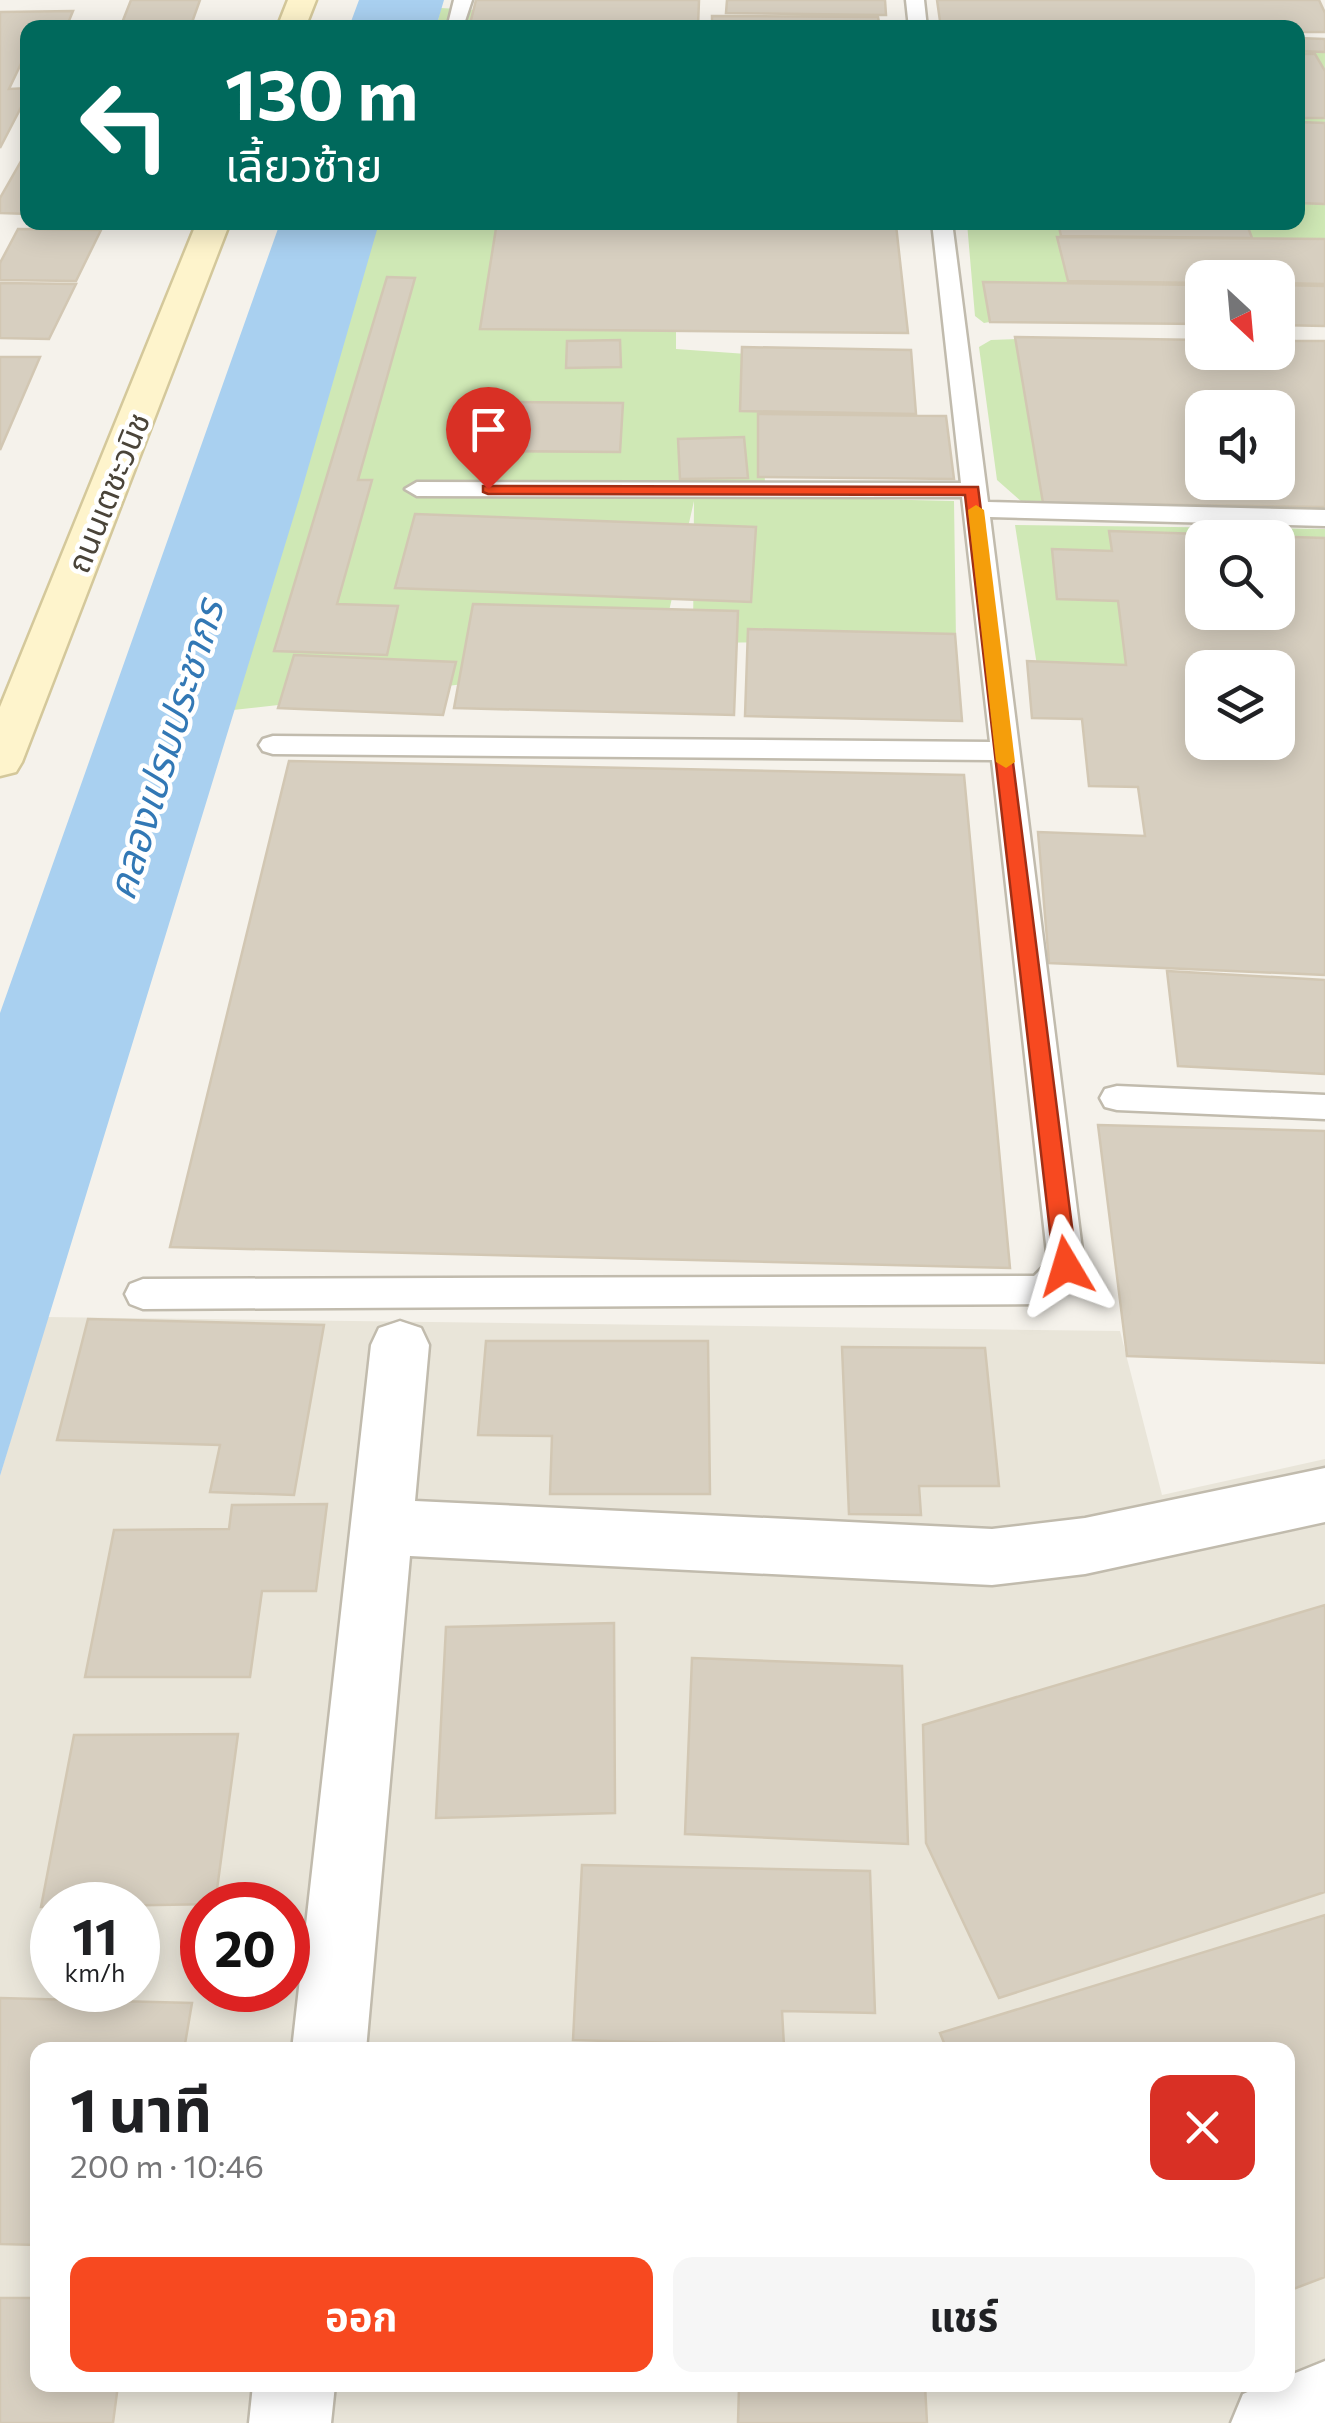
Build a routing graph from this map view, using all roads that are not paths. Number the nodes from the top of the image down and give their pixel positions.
1 (464, 0) edge
2 (458, 20) dead end
3 (211, 230) edge
4 (943, 230) edge
5 (417, 489) dead end
6 (974, 499) junction
7 (1325, 518) edge
8 (273, 745) dead end
9 (1004, 751) junction
10 (0, 762) edge
11 (1117, 1098) dead end
12 (1325, 1107) edge
13 (143, 1294) dead end
14 (400, 1345) dead end
15 (1325, 1495) edge
16 (382, 1527) junction
17 (329, 2042) edge
18 (293, 2392) edge
19 (1325, 2402) edge
20 (290, 2423) edge
21 (1272, 2423) edge

1 - 2 lane
3 - 10 main road, ถนนเตชะวนิช
4 - 6 lane
5 - 6 lane
6 - 7 lane
6 - 9 lane
8 - 9 lane
9 - 13 lane
11 - 12 lane
14 - 16 street
15 - 16 street
16 - 17 street
18 - 20 street
19 - 21 street

